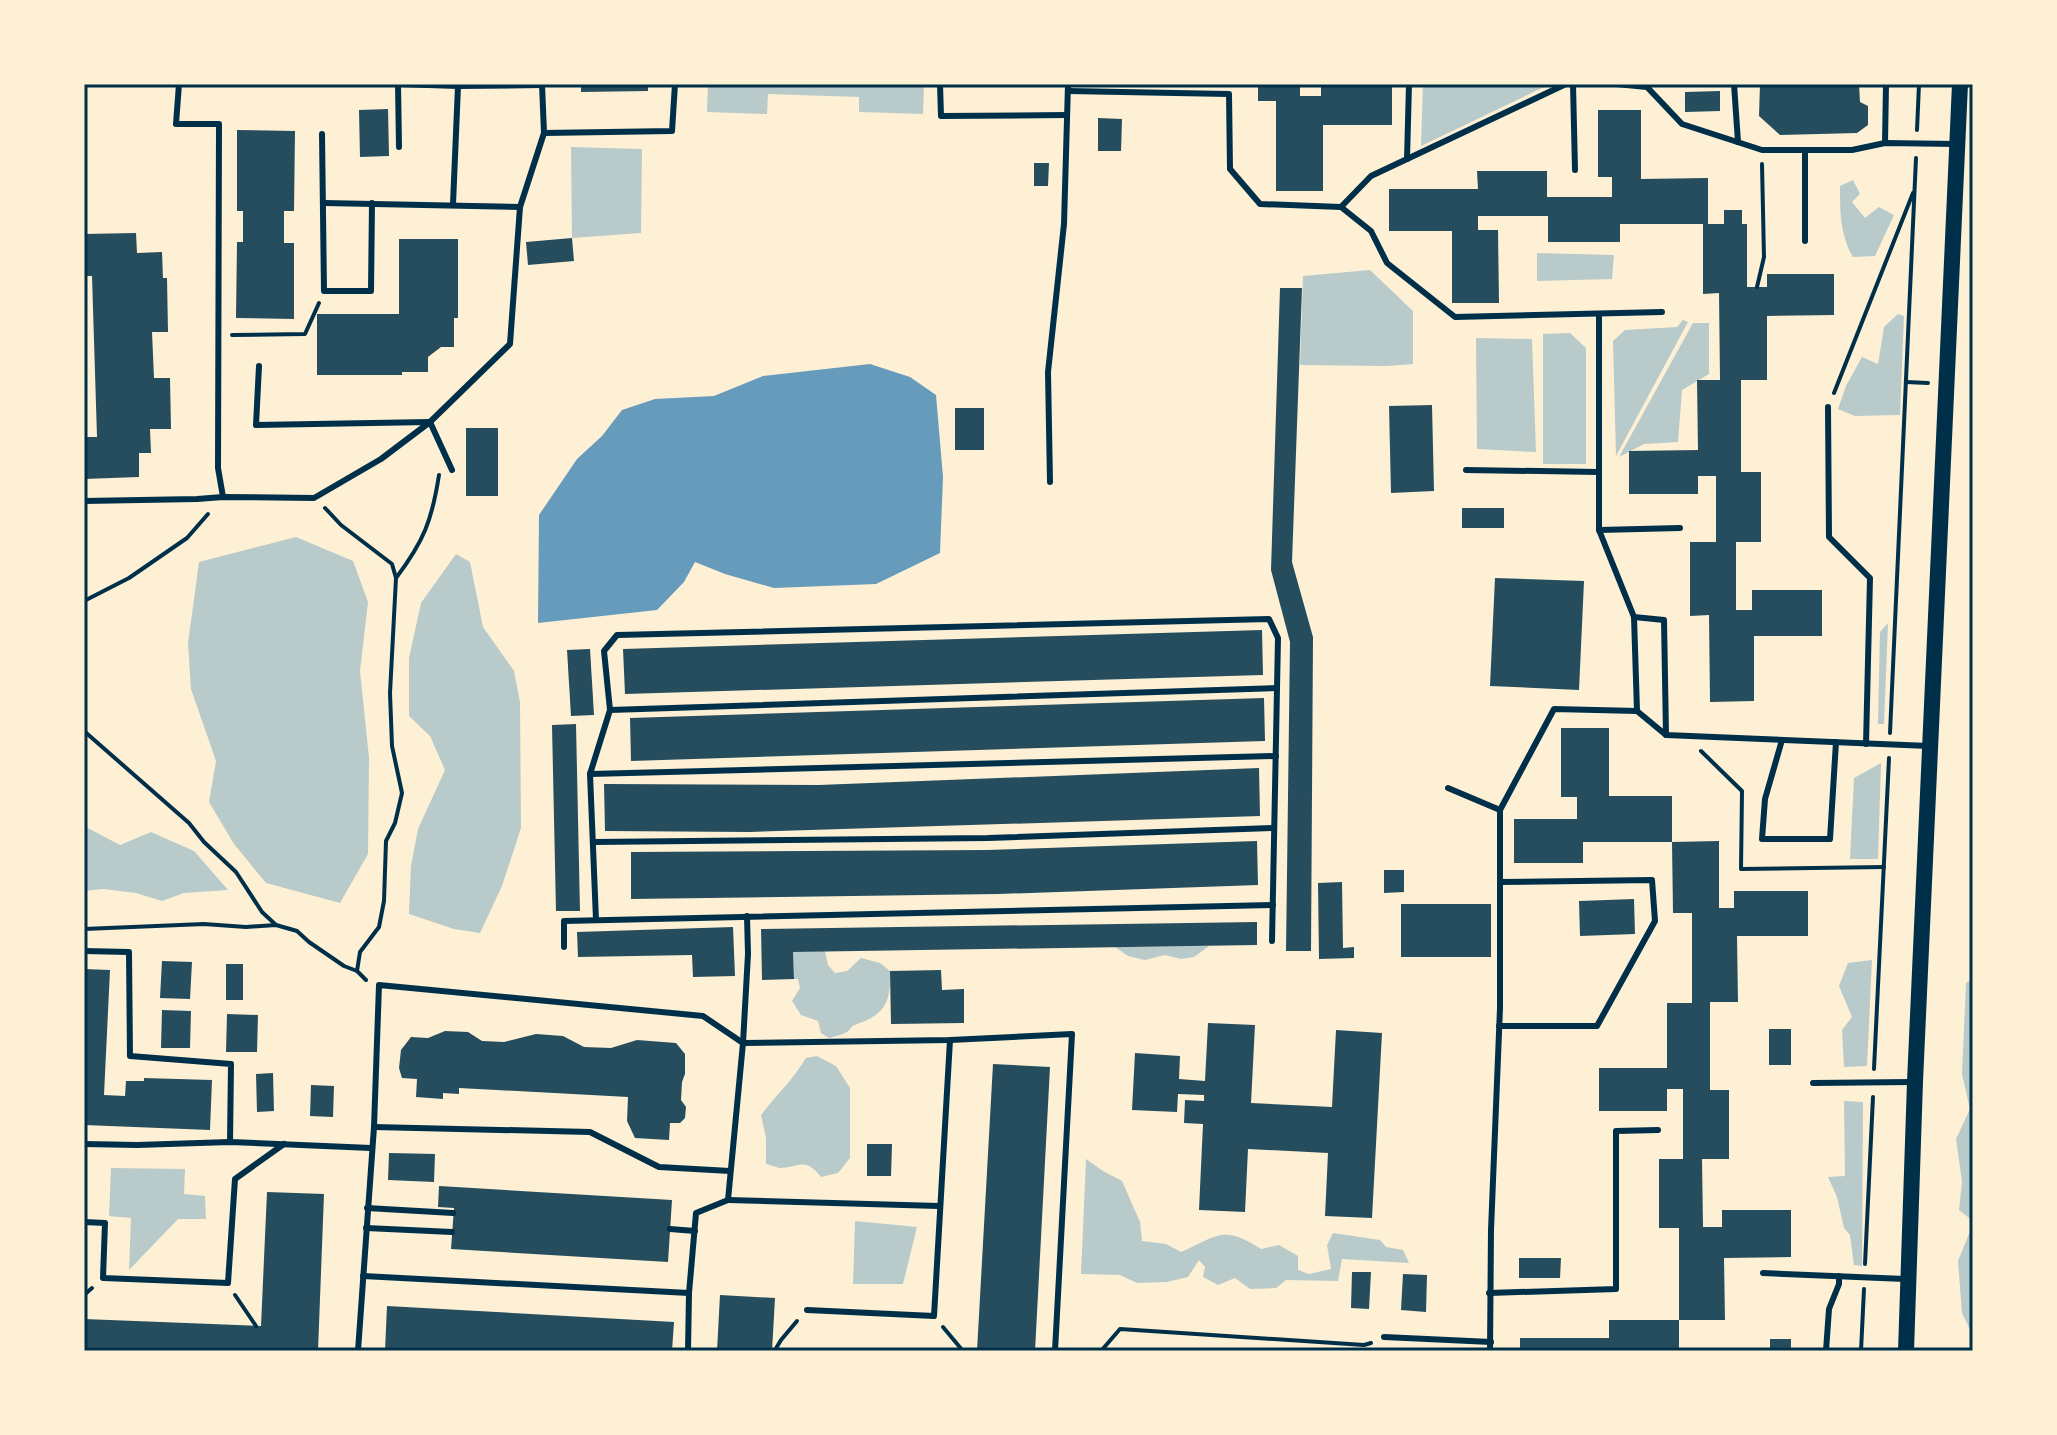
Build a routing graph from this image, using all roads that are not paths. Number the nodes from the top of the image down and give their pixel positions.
1 (179, 84) edge
2 (398, 84) edge
3 (675, 84) edge
4 (940, 84) edge
5 (1409, 84) edge
6 (1566, 84) edge
7 (1573, 84) edge
8 (1616, 84) edge
9 (1734, 84) edge
10 (1886, 84) edge
11 (1960, 84) edge
12 (542, 85) edge
13 (1648, 85) edge
14 (458, 86) junction
15 (1068, 88) edge
16 (1067, 115) junction
17 (544, 133) junction
18 (322, 134) dead end
19 (1738, 142) junction
20 (1885, 143) junction
21 (1957, 144) junction
22 (399, 147) dead end
23 (1805, 150) junction
24 (1407, 159) junction
25 (1575, 170) dead end
26 (324, 203) junction
27 (372, 203) junction
28 (453, 204) junction
29 (520, 207) junction
30 (1341, 207) junction
31 (1805, 241) dead end
32 (1662, 312) dead end
33 (1599, 314) junction
34 (259, 366) dead end
35 (1828, 407) road end
36 (430, 422) junction
37 (452, 470) dead end
38 (1466, 470) dead end
39 (1599, 472) junction
40 (1050, 482) dead end
41 (223, 497) junction
42 (84, 501) edge
43 (1680, 528) dead end
44 (1599, 530) junction
45 (1634, 617) junction
46 (1277, 688) junction
47 (610, 710) junction
48 (1637, 711) junction
49 (1666, 735) junction
50 (1782, 740) junction
51 (1836, 742) junction
52 (1866, 744) junction
53 (1930, 746) junction
54 (1276, 756) junction
55 (590, 774) junction
56 (1448, 788) dead end
57 (1500, 810) junction
58 (1274, 828) junction
59 (593, 842) junction
60 (1500, 882) junction
61 (1273, 905) junction
62 (747, 916) junction
63 (596, 920) junction
64 (1272, 941) dead end
65 (564, 947) dead end
66 (84, 951) edge
67 (1499, 1026) junction
68 (950, 1040) junction
69 (743, 1043) junction
70 (1915, 1082) junction
71 (1813, 1083) dead end
72 (374, 1127) junction
73 (1658, 1130) dead end
74 (230, 1142) junction
75 (84, 1144) edge
76 (284, 1144) junction
77 (371, 1148) junction
78 (730, 1171) junction
79 (728, 1200) junction
80 (939, 1206) junction
81 (367, 1208) junction
82 (453, 1213) dead end
83 (84, 1222) edge
84 (366, 1228) junction
85 (670, 1229) dead end
86 (695, 1231) junction
87 (452, 1232) dead end
88 (1763, 1273) dead end
89 (363, 1276) junction
90 (1839, 1276) junction
91 (1909, 1279) junction
92 (689, 1293) junction
93 (1489, 1293) junction
94 (807, 1310) road end
95 (1384, 1337) road end
96 (1491, 1342) junction
97 (358, 1351) edge
98 (688, 1351) edge
99 (1055, 1351) edge
100 (1490, 1351) edge
101 (1826, 1351) edge
102 (1906, 1351) edge

1 - 41 lane
2 - 14 lane
2 - 22 lane
3 - 17 lane
4 - 16 lane
5 - 24 lane
6 - 24 lane
7 - 25 lane
8 - 13 lane
9 - 19 lane
10 - 20 lane
11 - 21 main road
12 - 14 lane
12 - 17 lane
13 - 19 lane
14 - 28 lane
15 - 16 lane
15 - 30 lane
16 - 40 lane
17 - 29 lane
18 - 26 lane
19 - 23 lane
20 - 21 lane
20 - 23 lane
21 - 53 main road
23 - 31 lane
24 - 30 lane
26 - 27 lane
26 - 27 lane
27 - 28 lane
28 - 29 lane
29 - 36 lane
30 - 33 lane
32 - 33 lane
33 - 39 lane
34 - 36 lane
35 - 52 lane
36 - 37 lane
36 - 41 lane
38 - 39 lane
39 - 44 lane
41 - 42 lane
43 - 44 lane
44 - 45 lane
45 - 48 lane
45 - 49 lane
46 - 47 lane
46 - 47 lane
46 - 54 lane
47 - 55 lane
48 - 49 lane
48 - 57 lane
49 - 50 lane
50 - 51 lane
50 - 51 lane
51 - 52 lane
52 - 53 lane
53 - 70 main road
54 - 55 lane
54 - 58 lane
55 - 59 lane
56 - 57 lane
57 - 60 lane
58 - 59 lane
58 - 61 lane
59 - 63 lane
60 - 67 lane
60 - 67 lane
61 - 62 lane
61 - 64 lane
62 - 63 lane
62 - 69 lane
63 - 65 lane
66 - 74 lane
67 - 93 lane
68 - 69 lane
68 - 80 lane
68 - 99 lane
69 - 72 lane
69 - 78 lane
70 - 71 lane
70 - 91 main road
72 - 77 lane
72 - 78 lane
73 - 93 lane
74 - 75 lane
74 - 76 lane
76 - 77 lane
76 - 83 lane
77 - 81 lane
78 - 79 lane
79 - 80 lane
79 - 86 lane
80 - 94 lane
81 - 82 lane
81 - 84 lane
84 - 87 lane
84 - 89 lane
85 - 86 lane
86 - 92 lane
88 - 90 lane
89 - 92 lane
89 - 97 lane
90 - 91 lane
90 - 101 lane
91 - 102 main road
92 - 98 lane
93 - 96 lane
95 - 96 lane
96 - 100 lane

